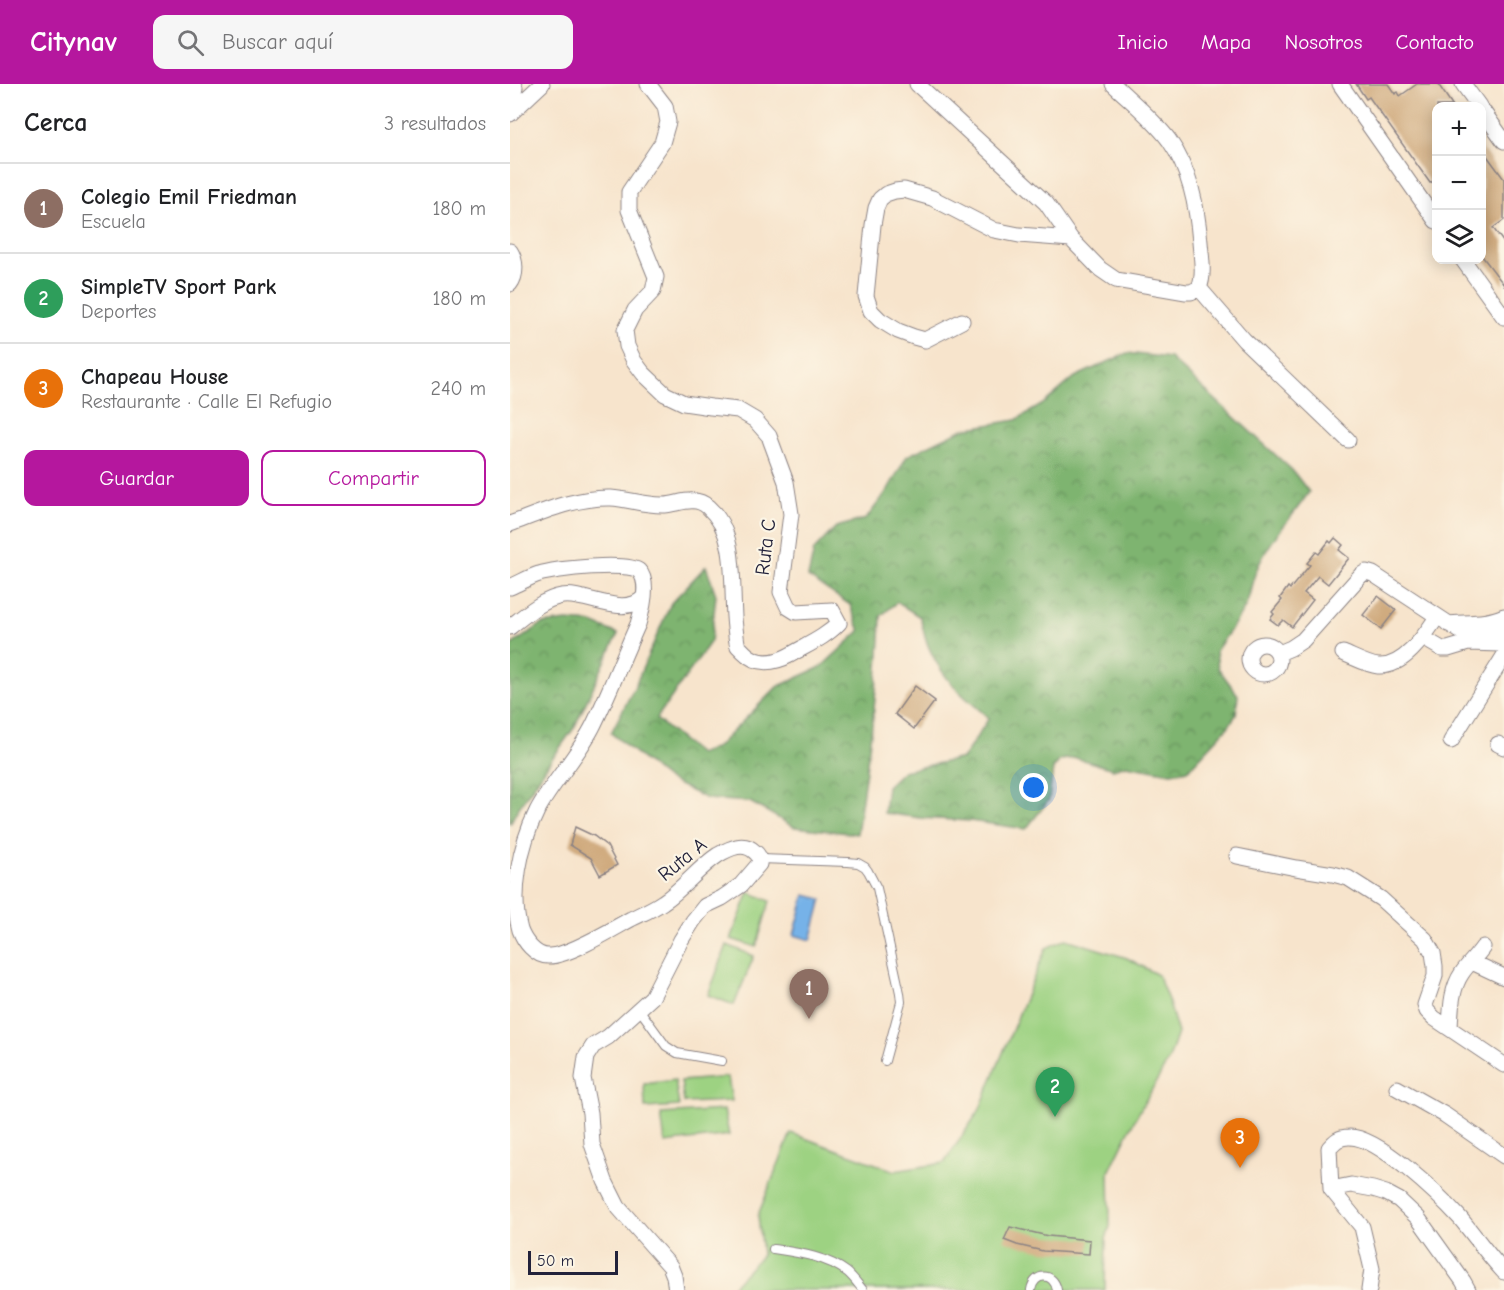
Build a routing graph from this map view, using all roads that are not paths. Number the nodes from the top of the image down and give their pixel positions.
1 (513, 84) edge
2 (542, 84) edge
3 (648, 84) edge
4 (917, 84) edge
5 (1113, 84) edge
6 (1340, 84) edge
7 (1463, 84) edge
8 (1476, 102) edge
9 (511, 113) edge
10 (1486, 116) edge
11 (1504, 141) edge
12 (1432, 214) edge
13 (1071, 238) junction
14 (510, 251) edge
15 (1466, 264) edge
16 (510, 284) edge
17 (1199, 288) junction
18 (1504, 318) edge
19 (962, 321) dead end
20 (1348, 440) dead end
21 (510, 524) edge
22 (510, 587) edge
23 (644, 597) junction
24 (1443, 620) junction
25 (1503, 623) edge
26 (510, 627) edge
27 (1423, 638) junction
28 (1504, 647) edge
29 (1279, 653) dead end
30 (1343, 653) dead end
31 (1504, 656) edge
32 (1451, 741) dead end
33 (1237, 856) dead end
34 (760, 859) junction
35 (1483, 947) dead end
36 (1472, 962) junction
37 (1504, 977) edge
38 (639, 1009) junction
39 (1450, 1028) junction
40 (722, 1061) dead end
41 (885, 1061) dead end
42 (1504, 1065) edge
43 (1396, 1088) dead end
44 (1504, 1156) edge
45 (1331, 1189) junction
46 (773, 1249) dead end
47 (1504, 1272) edge
48 (676, 1290) edge
49 (863, 1290) edge
50 (1031, 1290) edge
51 (1057, 1290) edge
52 (1369, 1290) edge
53 (1468, 1290) edge

1 - 9 street
2 - 9 street
3 - 21 street, Ruta C
4 - 13 street
5 - 17 street
6 - 12 street
7 - 8 street
10 - 11 street
13 - 17 street
13 - 19 street
14 - 16 street
15 - 18 street
17 - 20 street
22 - 23 street
23 - 26 street
23 - 34 street, Ruta A
24 - 25 street
24 - 27 street
24 - 29 street
27 - 28 street
27 - 30 street
31 - 32 street
33 - 39 street
34 - 38 street
34 - 41 lane
35 - 36 street
36 - 37 street
36 - 39 street
38 - 40 lane
38 - 48 street
39 - 42 street
43 - 44 street
45 - 47 street
45 - 52 street
45 - 53 street
46 - 49 lane
50 - 51 lane

